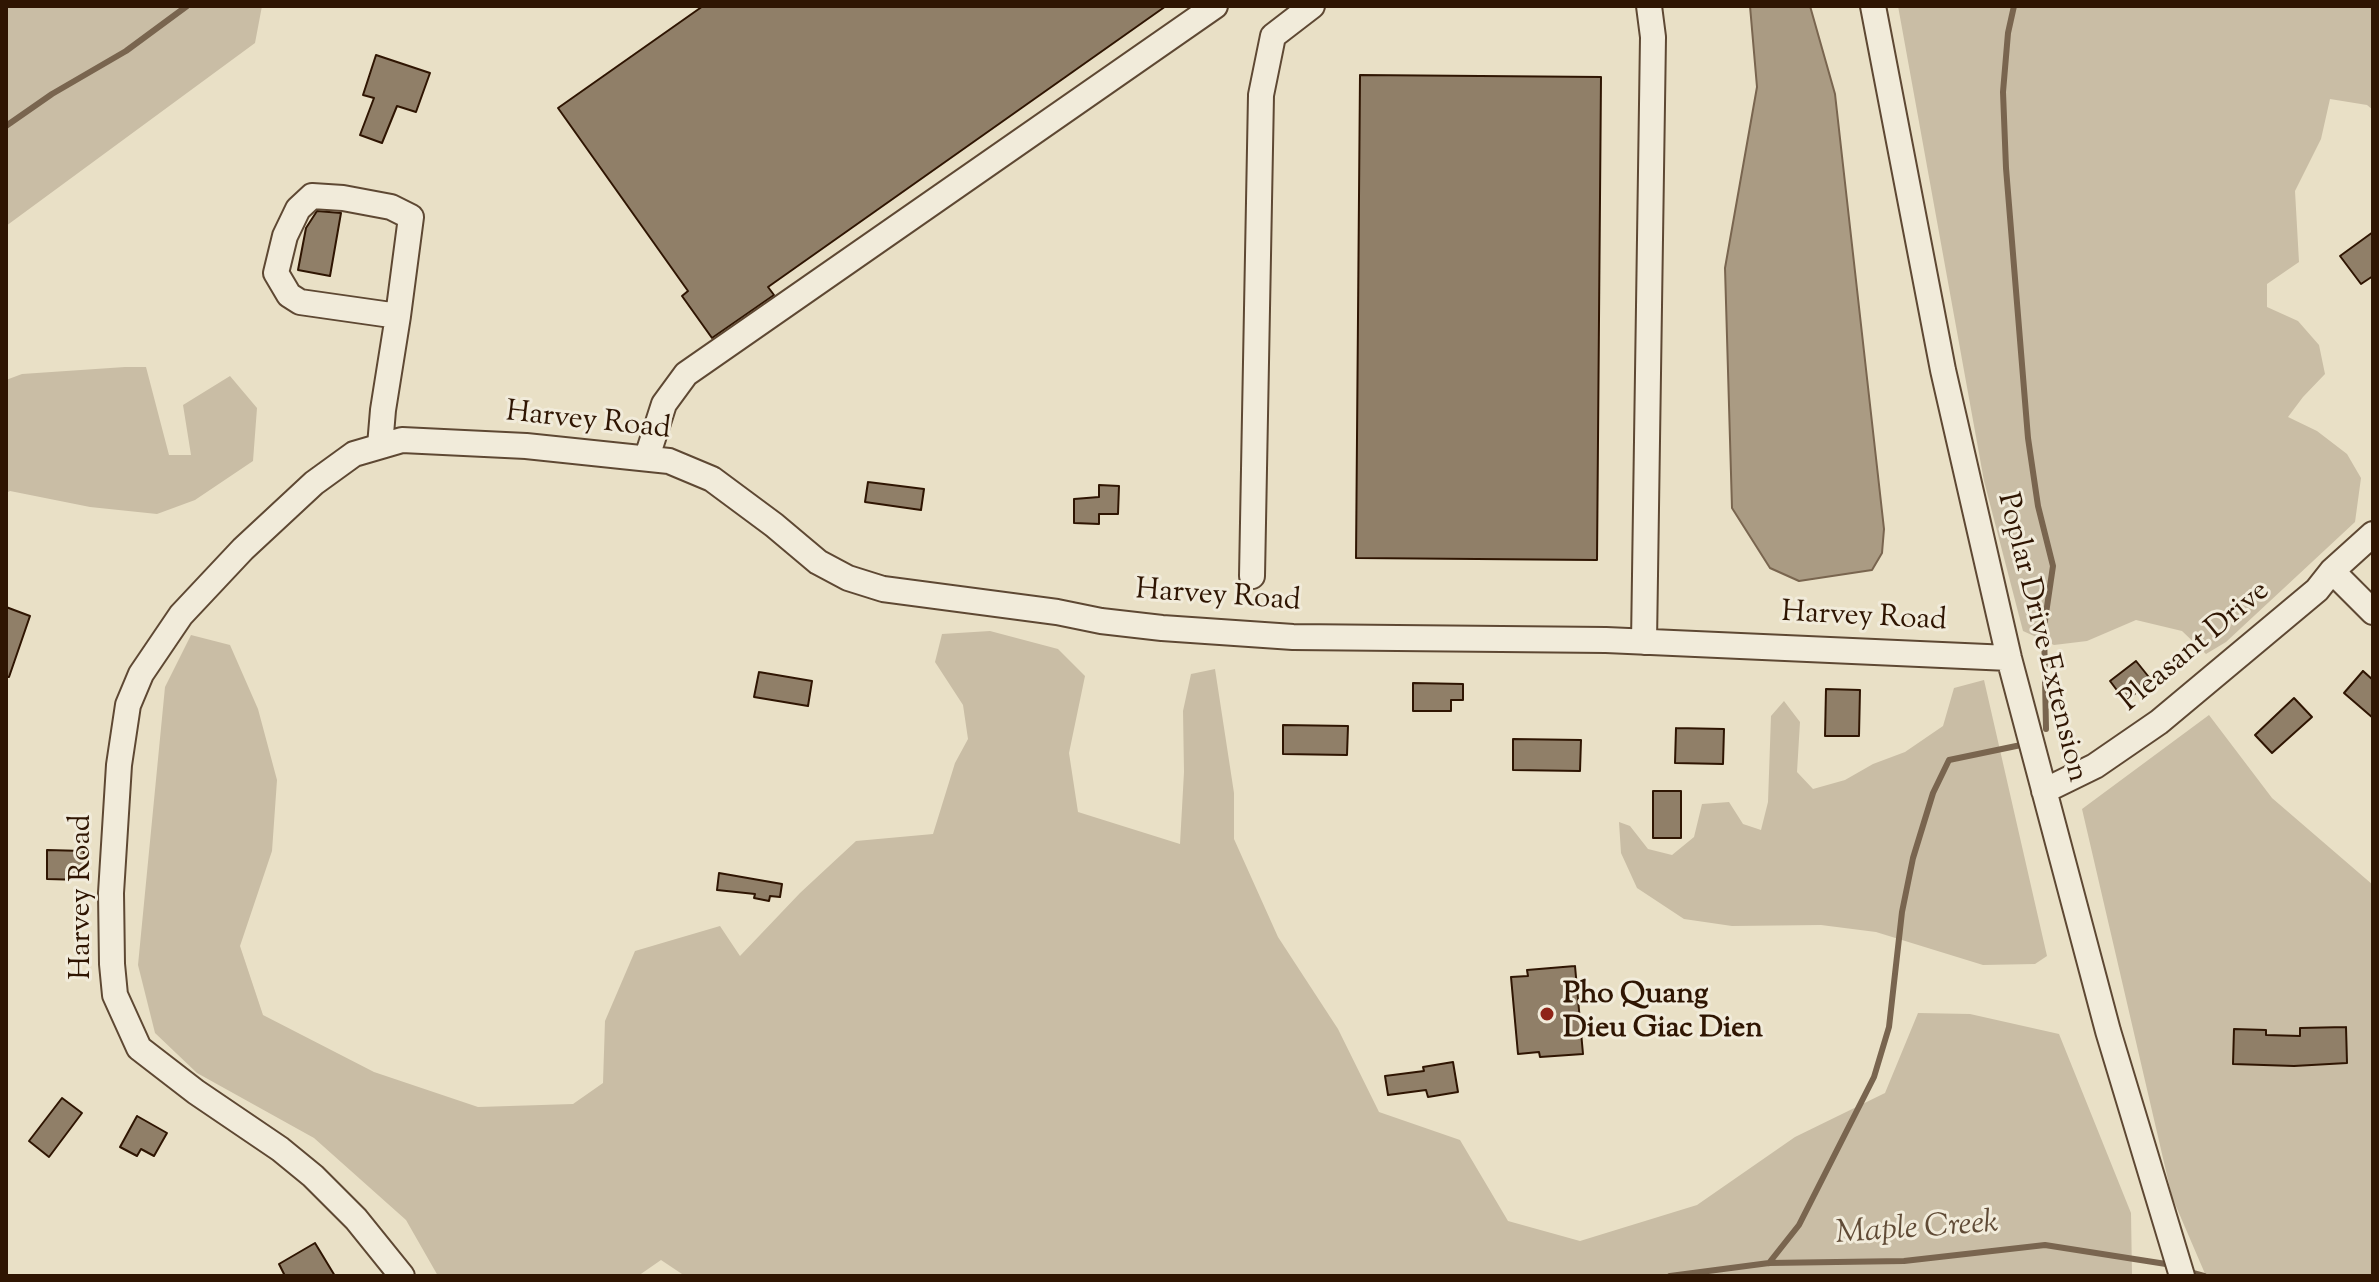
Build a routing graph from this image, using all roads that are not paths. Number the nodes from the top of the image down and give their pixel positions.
1 (1215, 6) edge
2 (1312, 6) edge
3 (1649, 6) edge
4 (1873, 6) edge
5 (398, 316) junction
6 (380, 446) junction
7 (647, 457) junction
8 (2373, 534) edge
9 (2332, 571) junction
10 (1252, 576) dead end
11 (2373, 612) edge
12 (1644, 642) junction
13 (2009, 658) junction
14 (2044, 791) junction
15 (402, 1276) edge
16 (2182, 1276) edge

1 - 7 street
2 - 10 street
3 - 12 street
4 - 13 street, Poplar Drive Extension
5 - 5 street
5 - 6 street
6 - 7 street, Harvey Road
6 - 15 street, Harvey Road
7 - 12 street, Harvey Road
8 - 9 street, Pleasant Drive
9 - 11 street
9 - 14 street, Pleasant Drive
12 - 13 street, Harvey Road
13 - 14 street, Poplar Drive Extension
14 - 16 street, Poplar Drive Extension

